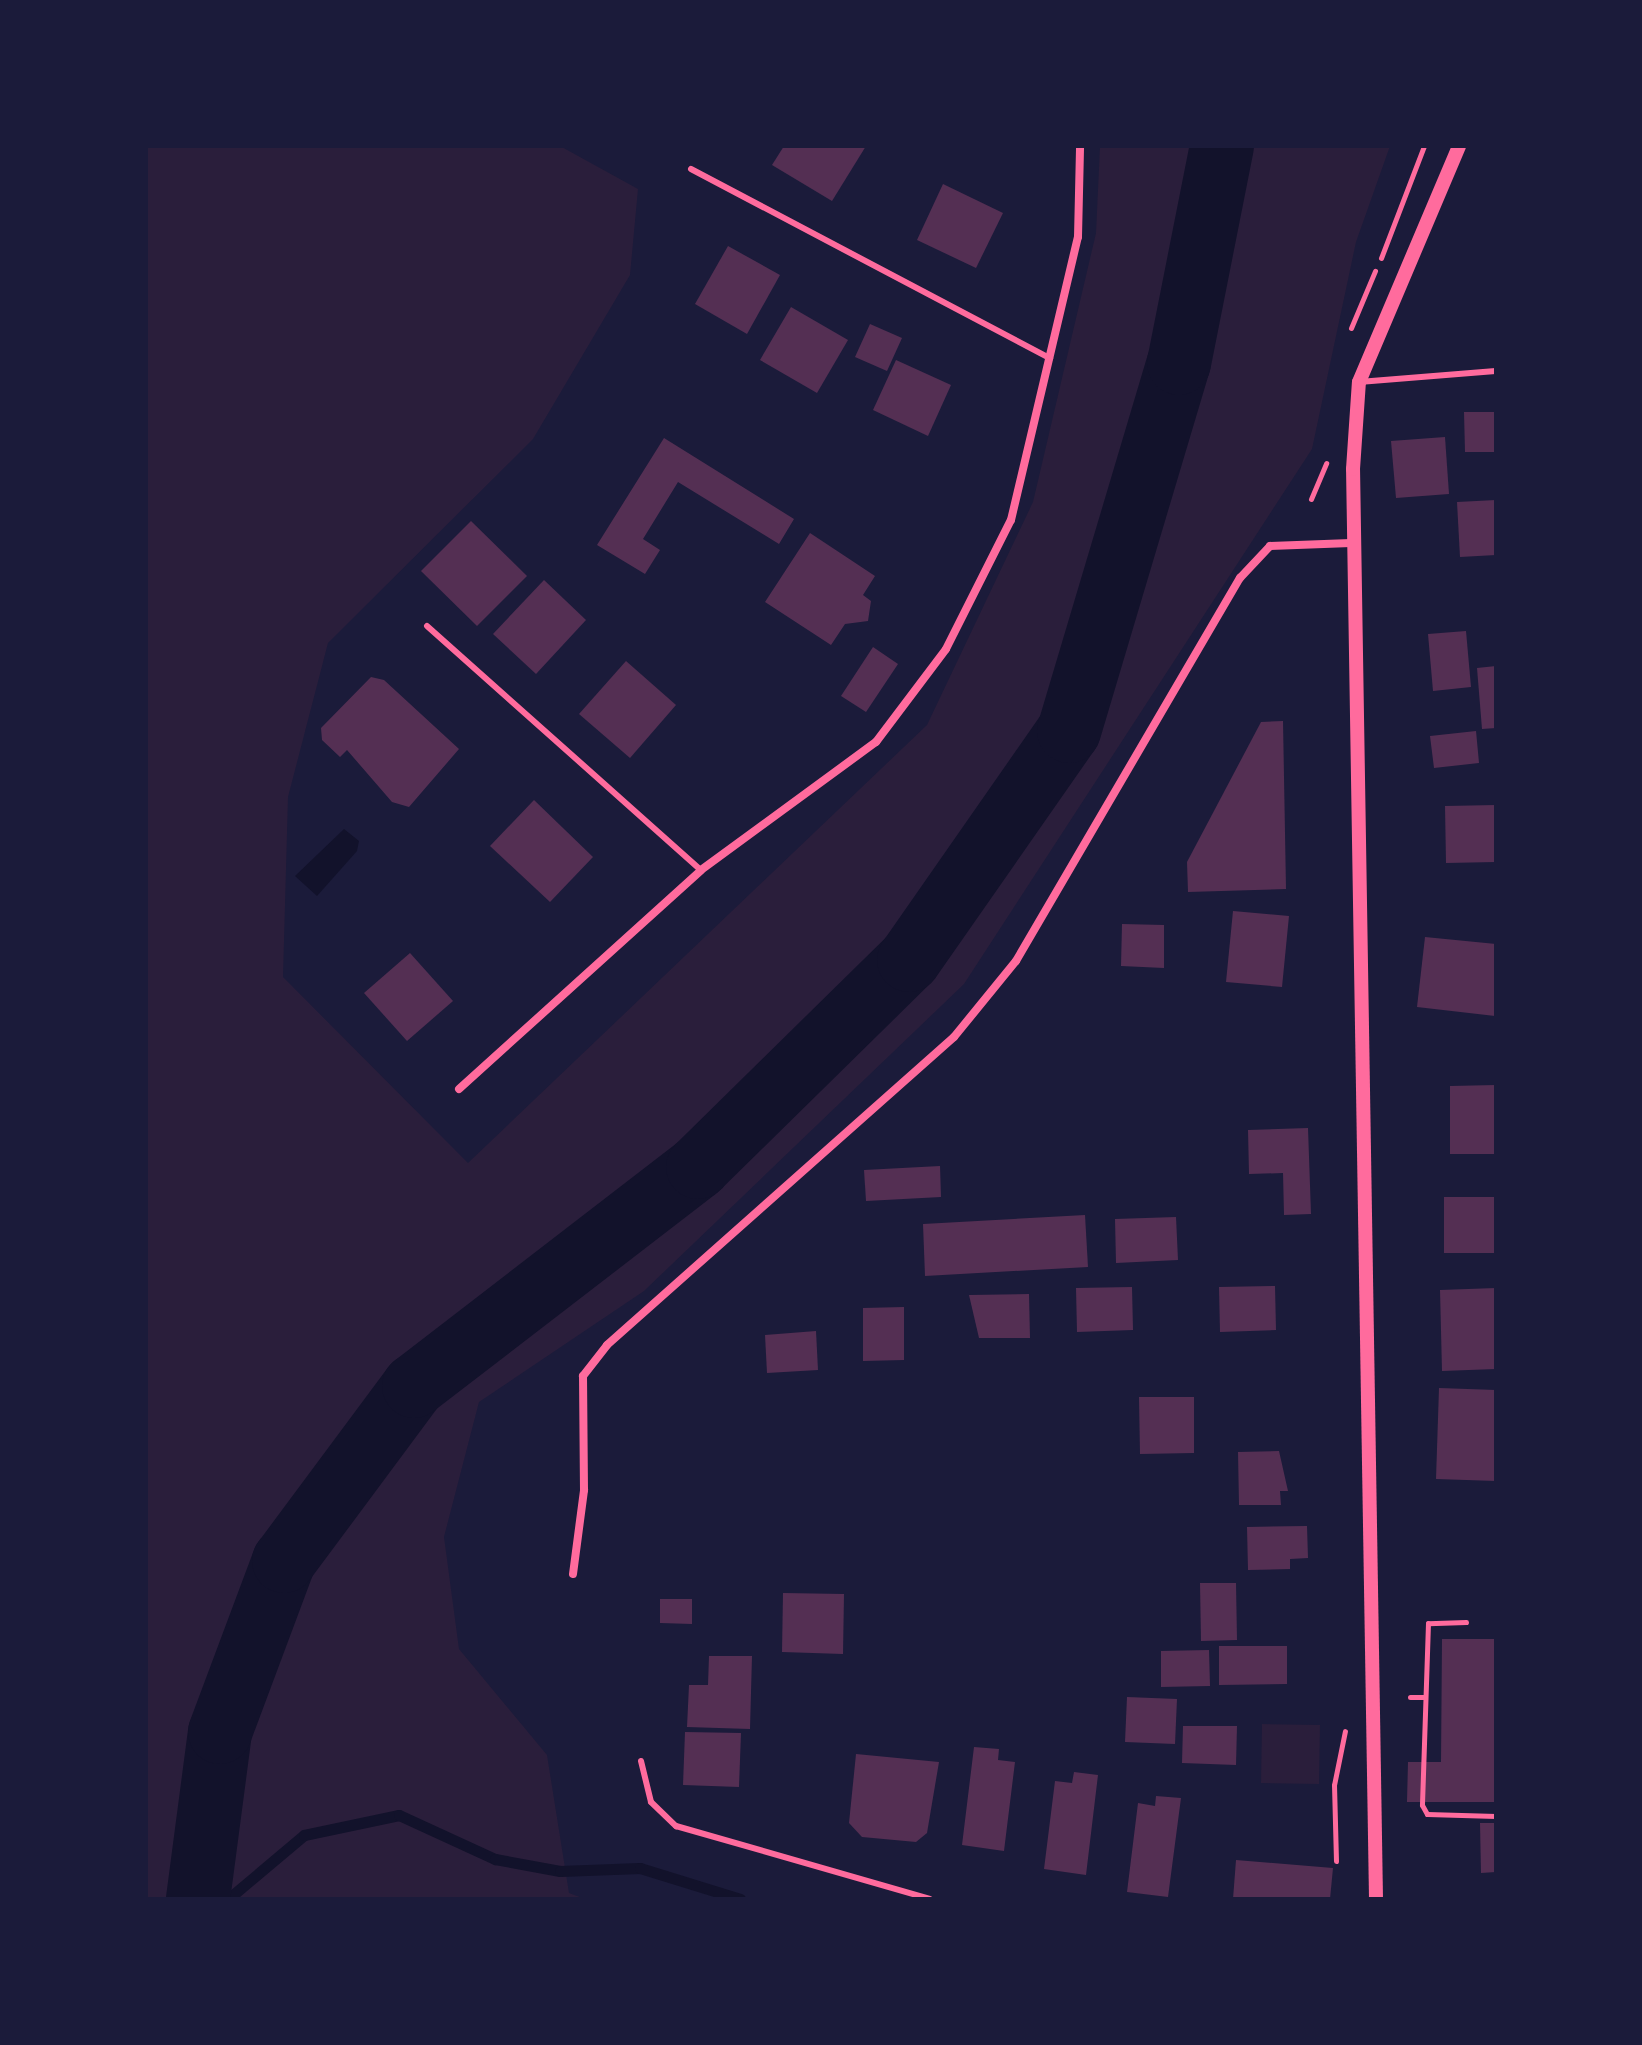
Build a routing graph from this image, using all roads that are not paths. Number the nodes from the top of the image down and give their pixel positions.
1 (1080, 146) edge
2 (1459, 146) edge
3 (691, 169) dead end
4 (1050, 358) junction
5 (1496, 371) edge
6 (1359, 382) junction
7 (1351, 543) junction
8 (427, 626) dead end
9 (701, 870) junction
10 (459, 1089) dead end
11 (573, 1574) dead end
12 (641, 1761) dead end
13 (930, 1899) edge
14 (1376, 1899) edge

1 - 4 street
2 - 6 street
3 - 4 lane
4 - 9 street
5 - 6 lane
6 - 7 street
7 - 11 street
7 - 14 street
8 - 9 lane
9 - 10 street
12 - 13 lane

